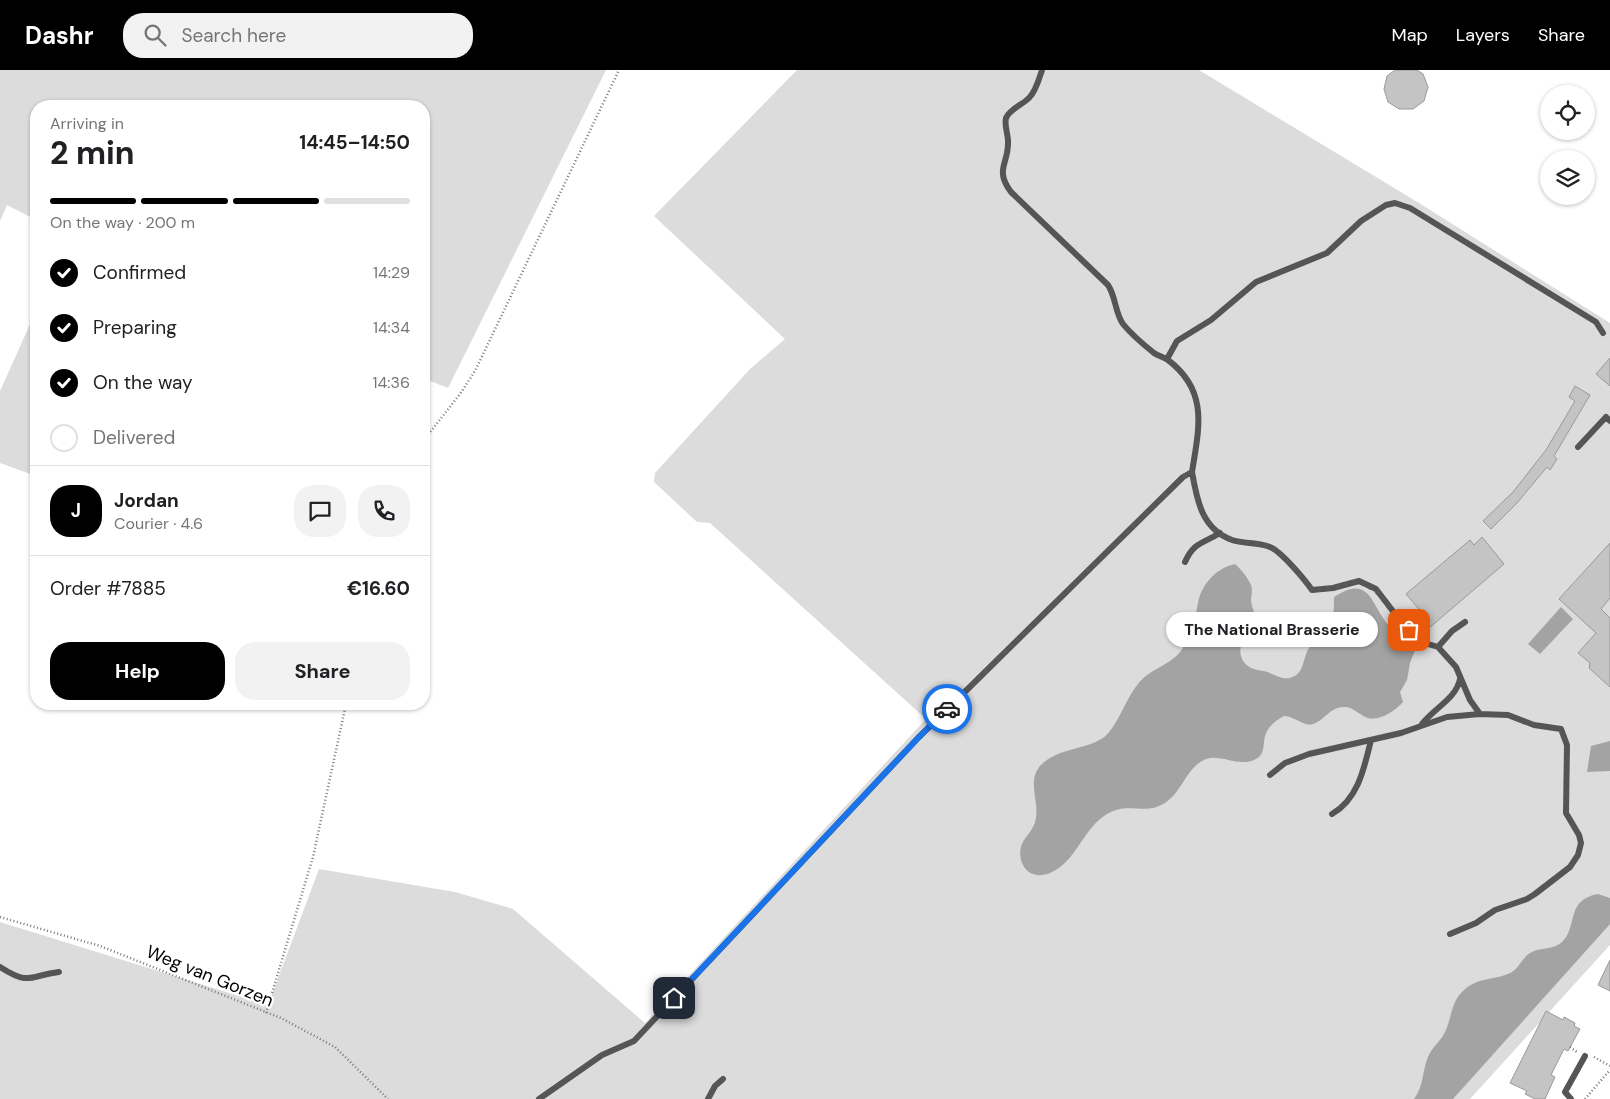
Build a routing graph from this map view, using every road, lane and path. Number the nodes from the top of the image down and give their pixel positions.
1 (619, 70) edge
2 (1042, 70) edge
3 (1603, 333) dead end
4 (1167, 359) junction
5 (1610, 421) edge
6 (430, 432) edge
7 (1578, 447) dead end
8 (1192, 472) junction
9 (1220, 534) junction
10 (1185, 562) dead end
11 (1465, 622) dead end
12 (1409, 630) dead end
13 (1418, 637) dead end
14 (1438, 647) junction
15 (1460, 678) junction
16 (345, 710) edge
17 (1480, 714) junction
18 (1421, 725) junction
19 (1372, 740) junction
20 (1270, 775) dead end
21 (1332, 814) dead end
22 (0, 917) edge
23 (1450, 934) dead end
24 (0, 967) edge
25 (59, 972) dead end
26 (266, 1013) junction
27 (1585, 1056) dead end
28 (1610, 1070) edge
29 (723, 1079) dead end
30 (388, 1099) edge
31 (539, 1099) edge
32 (708, 1099) edge
33 (1571, 1099) edge
34 (1585, 1099) edge

1 - 6 path
2 - 4 lane
3 - 4 lane
4 - 8 lane
5 - 7 lane
8 - 9 lane
8 - 31 lane
9 - 10 lane
9 - 12 lane
11 - 14 lane
13 - 14 lane
14 - 15 lane
15 - 17 lane
15 - 18 lane
16 - 26 path
17 - 18 lane
17 - 23 lane
18 - 19 lane
19 - 20 lane
19 - 21 lane
22 - 26 path, Weg van Gorzen
24 - 25 lane
26 - 30 path, Weg van Gorzen
27 - 33 lane
28 - 34 path
29 - 32 lane

